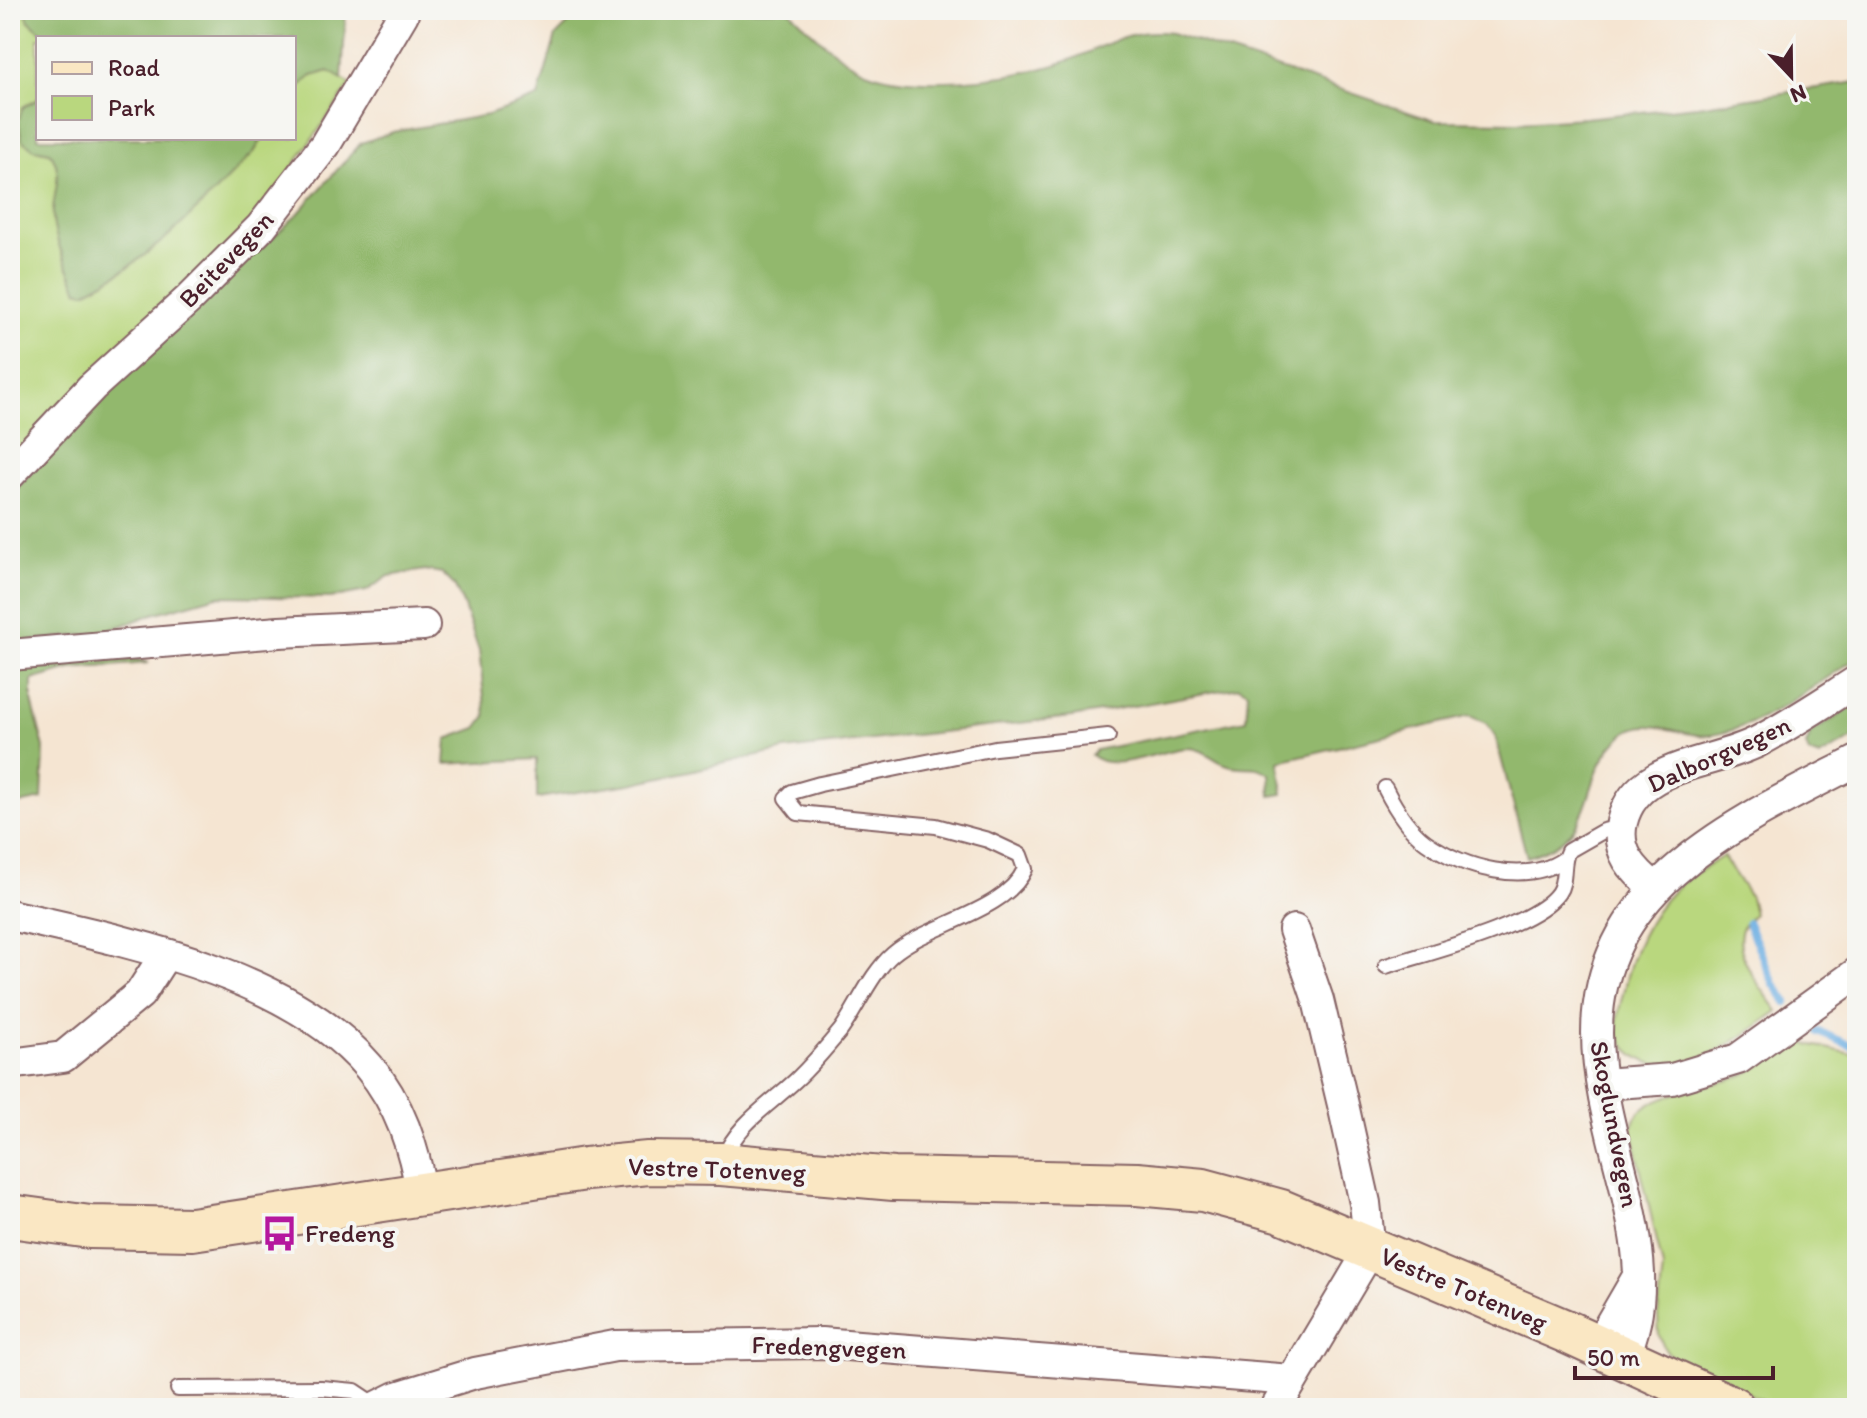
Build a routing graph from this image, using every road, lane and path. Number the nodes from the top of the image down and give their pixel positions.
1 (403, 14) dead end
2 (10, 474) edge
3 (424, 625) dead end
4 (10, 655) edge
5 (1857, 681) edge
6 (1108, 736) dead end
7 (1857, 761) edge
8 (1385, 788) dead end
9 (1621, 827) junction
10 (1564, 859) junction
11 (1655, 888) junction
12 (10, 915) edge
13 (1294, 930) dead end
14 (165, 955) junction
15 (1386, 966) dead end
16 (1857, 973) edge
17 (10, 1064) edge
18 (1602, 1084) junction
19 (721, 1164) junction
20 (422, 1195) junction
21 (10, 1216) edge
22 (1370, 1250) junction
23 (1610, 1353) junction
24 (1292, 1380) junction
25 (178, 1389) dead end
26 (376, 1407) edge
27 (1276, 1408) edge
28 (1733, 1408) edge

1 - 2 street, Beitevegen
3 - 4 street
5 - 9 street, Dalborgvegen
6 - 19 lane
7 - 11 street, Skoglundvegen
8 - 10 lane
9 - 10 lane
9 - 11 street
10 - 15 lane
11 - 18 street, Skoglundvegen
12 - 14 street
13 - 22 street, Vestre Totenveg
14 - 17 street
14 - 20 street
16 - 18 street
18 - 23 street, Skoglundvegen
19 - 20 street, Vestre Totenveg
19 - 22 street, Vestre Totenveg
20 - 21 street, Vestre Totenveg
22 - 23 street, Vestre Totenveg
22 - 24 street
23 - 28 street, Vestre Totenveg
24 - 26 street, Fredengvegen
24 - 27 street
25 - 26 lane

